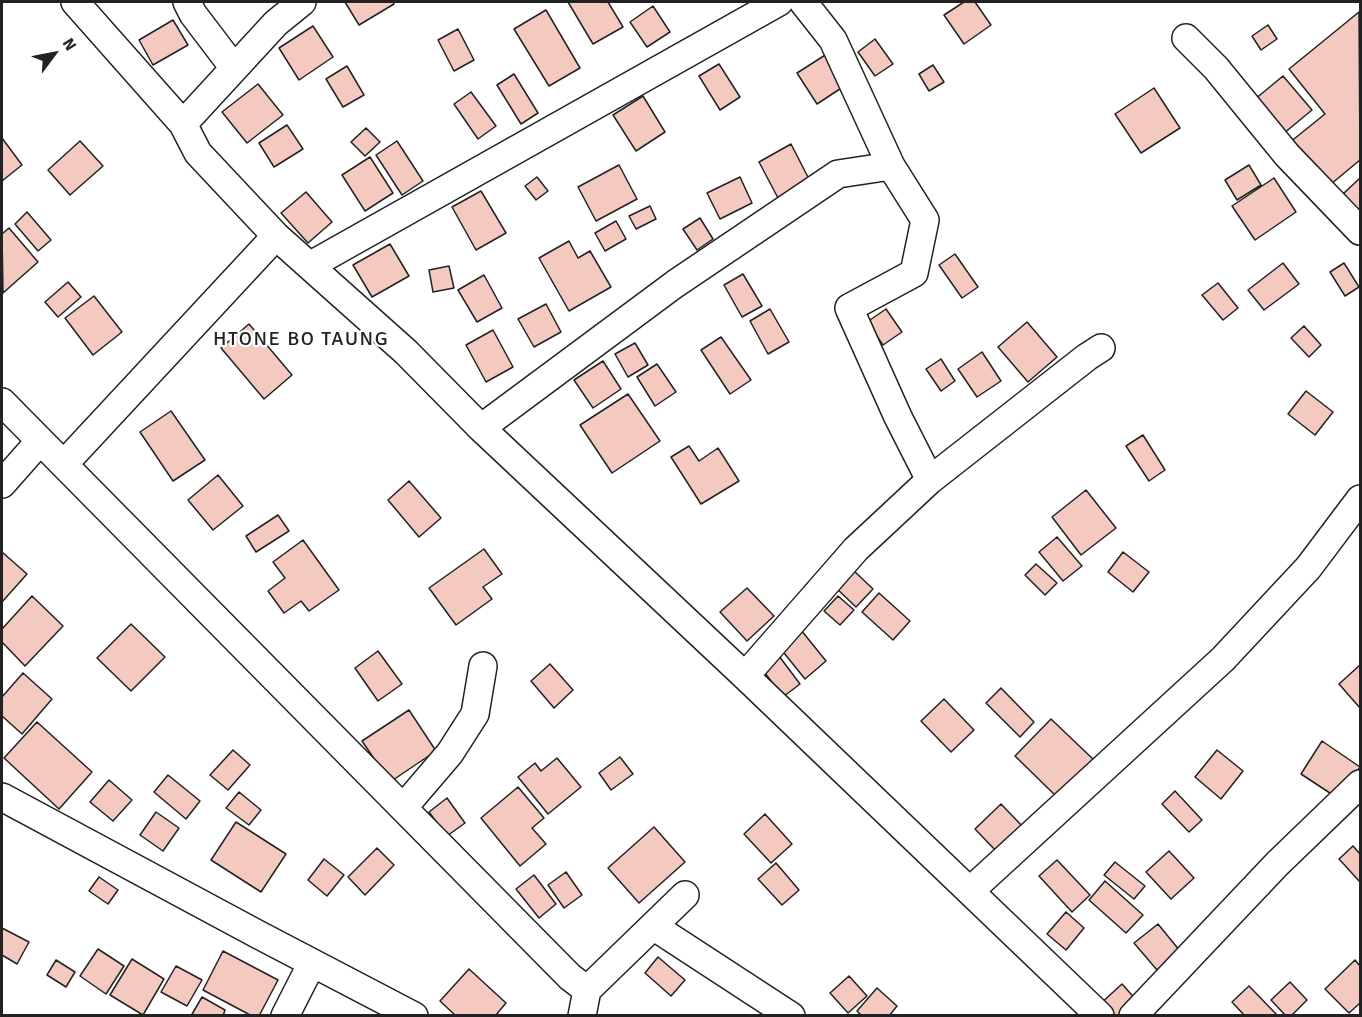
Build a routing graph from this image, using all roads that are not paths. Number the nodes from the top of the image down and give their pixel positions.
1 (75, 2) edge
2 (187, 2) edge
3 (302, 2) edge
4 (779, 2) edge
5 (803, 2) edge
6 (1186, 38) dead end
7 (234, 68) junction
8 (183, 124) junction
9 (891, 166) junction
10 (1360, 231) edge
11 (263, 252) junction
12 (311, 265) junction
13 (1101, 348) dead end
14 (2, 402) edge
15 (481, 428) junction
16 (39, 442) junction
17 (64, 464) junction
18 (930, 480) junction
19 (2, 484) edge
20 (1360, 499) edge
21 (483, 666) dead end
22 (745, 676) junction
23 (1360, 783) edge
24 (2, 797) edge
25 (403, 808) junction
26 (970, 891) junction
27 (685, 895) dead end
28 (653, 926) junction
29 (312, 963) junction
30 (585, 1003) edge
31 (285, 1016) edge
32 (414, 1016) edge
33 (791, 1016) edge
34 (1100, 1016) edge
35 (1133, 1016) edge

1 - 8 street
2 - 7 street
3 - 7 street
4 - 12 street
5 - 9 street
6 - 10 street
7 - 8 street
8 - 11 street
9 - 15 street
9 - 18 street
11 - 12 street
11 - 17 street
12 - 15 street
13 - 18 street
14 - 16 street
15 - 22 street
16 - 17 street
16 - 19 street
17 - 25 street
18 - 22 street
20 - 26 street
21 - 25 street
22 - 26 street
23 - 35 street
24 - 29 street
25 - 30 street
26 - 34 street
27 - 28 street
28 - 30 street
28 - 33 street
29 - 31 street
29 - 32 street

